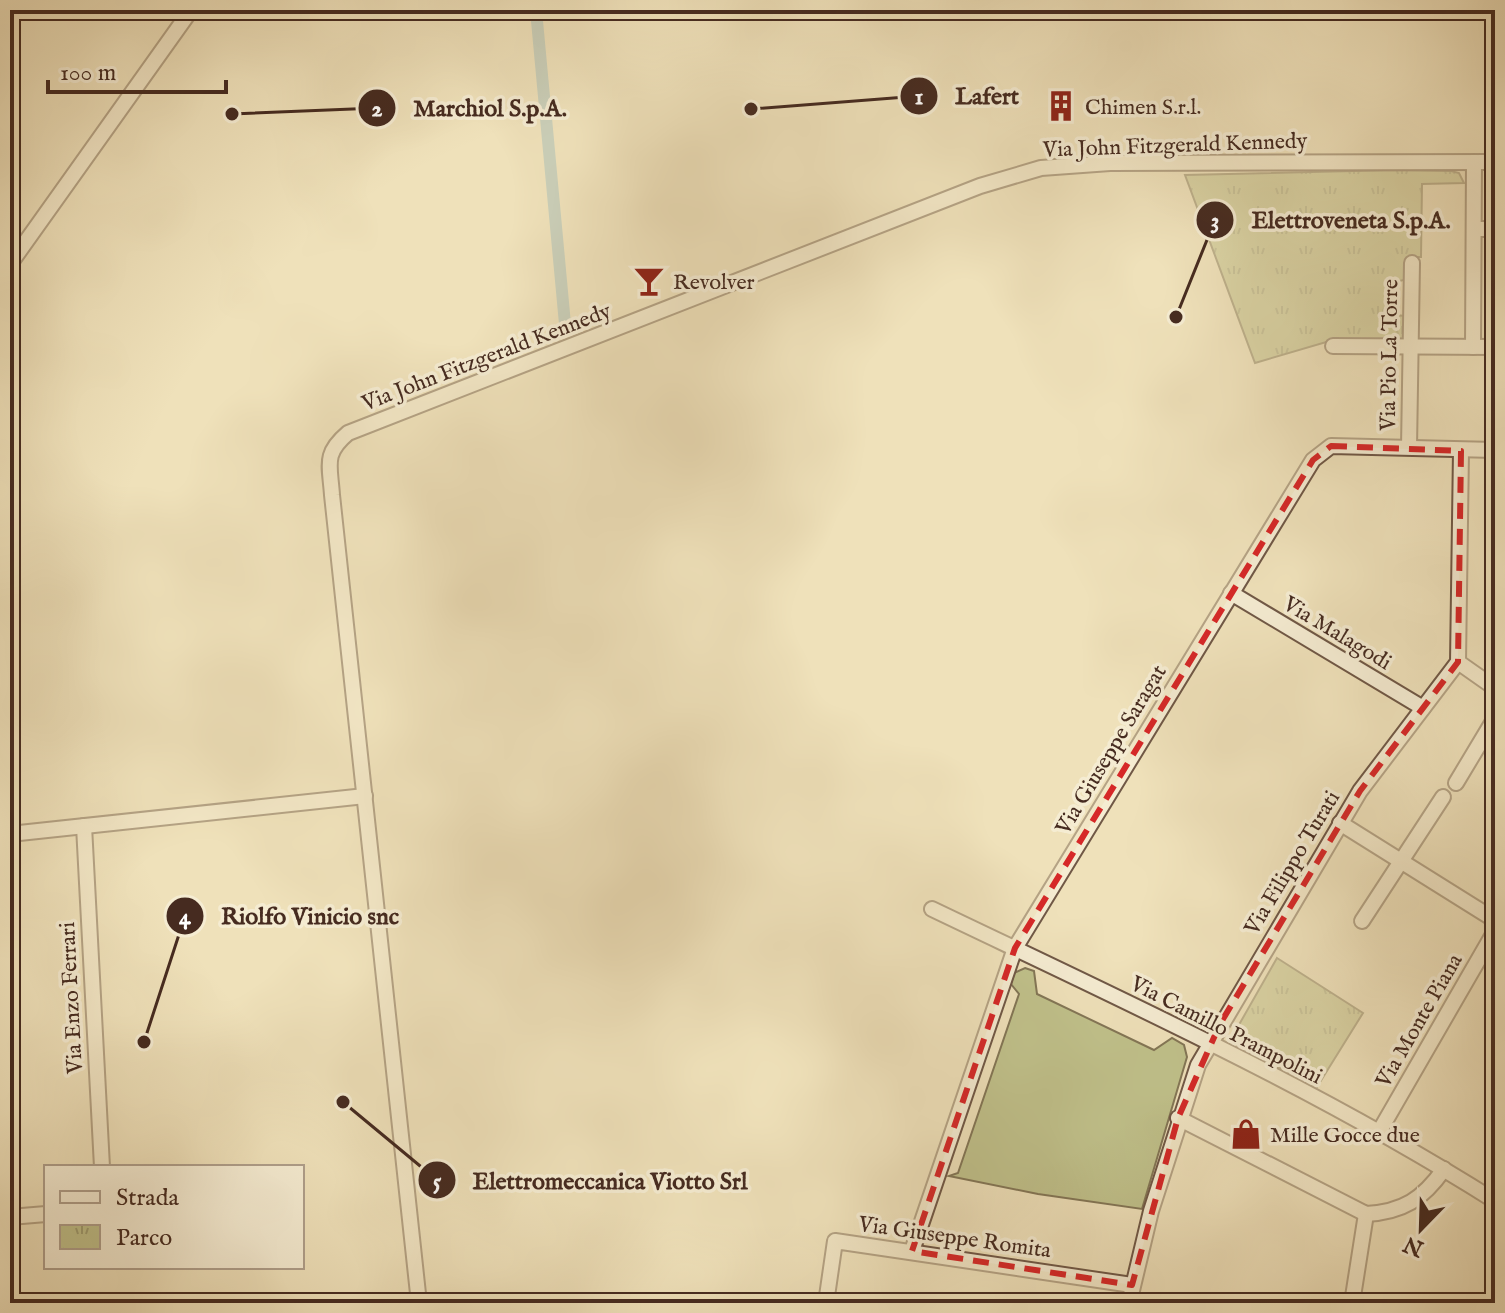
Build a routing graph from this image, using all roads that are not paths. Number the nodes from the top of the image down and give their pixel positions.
1 (191, 10) edge
2 (1474, 162) junction
3 (1495, 162) edge
4 (1474, 229) junction
5 (1495, 229) edge
6 (1412, 263) dead end
7 (10, 264) edge
8 (1333, 346) dead end
9 (1473, 347) junction
10 (1495, 347) edge
11 (1409, 348) junction
12 (1409, 447) junction
13 (1495, 450) edge
14 (1461, 451) junction
15 (1231, 593) junction
16 (1458, 662) junction
17 (1495, 688) edge
18 (1423, 708) junction
19 (1495, 718) edge
20 (1456, 783) dead end
21 (365, 796) junction
22 (1443, 797) dead end
23 (1340, 823) junction
24 (84, 826) junction
25 (10, 834) edge
26 (1400, 860) junction
27 (932, 909) dead end
28 (1495, 920) edge
29 (1362, 921) dead end
30 (1495, 931) edge
31 (1015, 948) junction
32 (1209, 1042) junction
33 (1178, 1118) junction
34 (1379, 1132) junction
35 (102, 1165) edge
36 (1444, 1169) junction
37 (1495, 1201) edge
38 (44, 1214) edge
39 (1366, 1214) junction
40 (10, 1217) edge
41 (912, 1251) junction
42 (1132, 1285) junction
43 (419, 1303) edge
44 (826, 1303) edge
45 (1129, 1303) edge
46 (1352, 1303) edge

1 - 7 street
2 - 3 street, Via John Fitzgerald Kennedy
2 - 4 street
2 - 21 street, Via John Fitzgerald Kennedy
4 - 5 street
4 - 9 street
6 - 11 street, Via Pio La Torre
8 - 11 street
9 - 10 street
9 - 11 street
11 - 12 street, Via Pio La Torre
12 - 14 street, Via Giuseppe Saragat
12 - 15 street, Via Giuseppe Saragat
13 - 14 street, Via Giuseppe Saragat
14 - 16 street
15 - 18 street, Via Malagodi
15 - 31 street, Via Giuseppe Saragat
16 - 17 street
16 - 18 street, Via Filippo Turati
18 - 23 street, Via Filippo Turati
19 - 20 street
21 - 24 street
21 - 43 street, Via John Fitzgerald Kennedy
22 - 26 street
23 - 26 street
23 - 32 street, Via Filippo Turati
24 - 25 street
24 - 35 street, Via Enzo Ferrari
26 - 28 street
26 - 29 street
27 - 31 street, Via Camillo Prampolini
30 - 34 street, Via Monte Piana
31 - 32 street, Via Camillo Prampolini
31 - 41 street, Via Giuseppe Saragat
32 - 33 street, Via Filippo Turati
32 - 34 street, Via Camillo Prampolini
33 - 39 street
33 - 42 street, Via Filippo Turati
34 - 36 street, Via Camillo Prampolini
36 - 37 street, Via Camillo Prampolini
36 - 39 street
38 - 40 street
39 - 46 street
41 - 42 street, Via Giuseppe Romita
41 - 44 street, Via Giuseppe Romita
42 - 45 street, Via Filippo Turati

